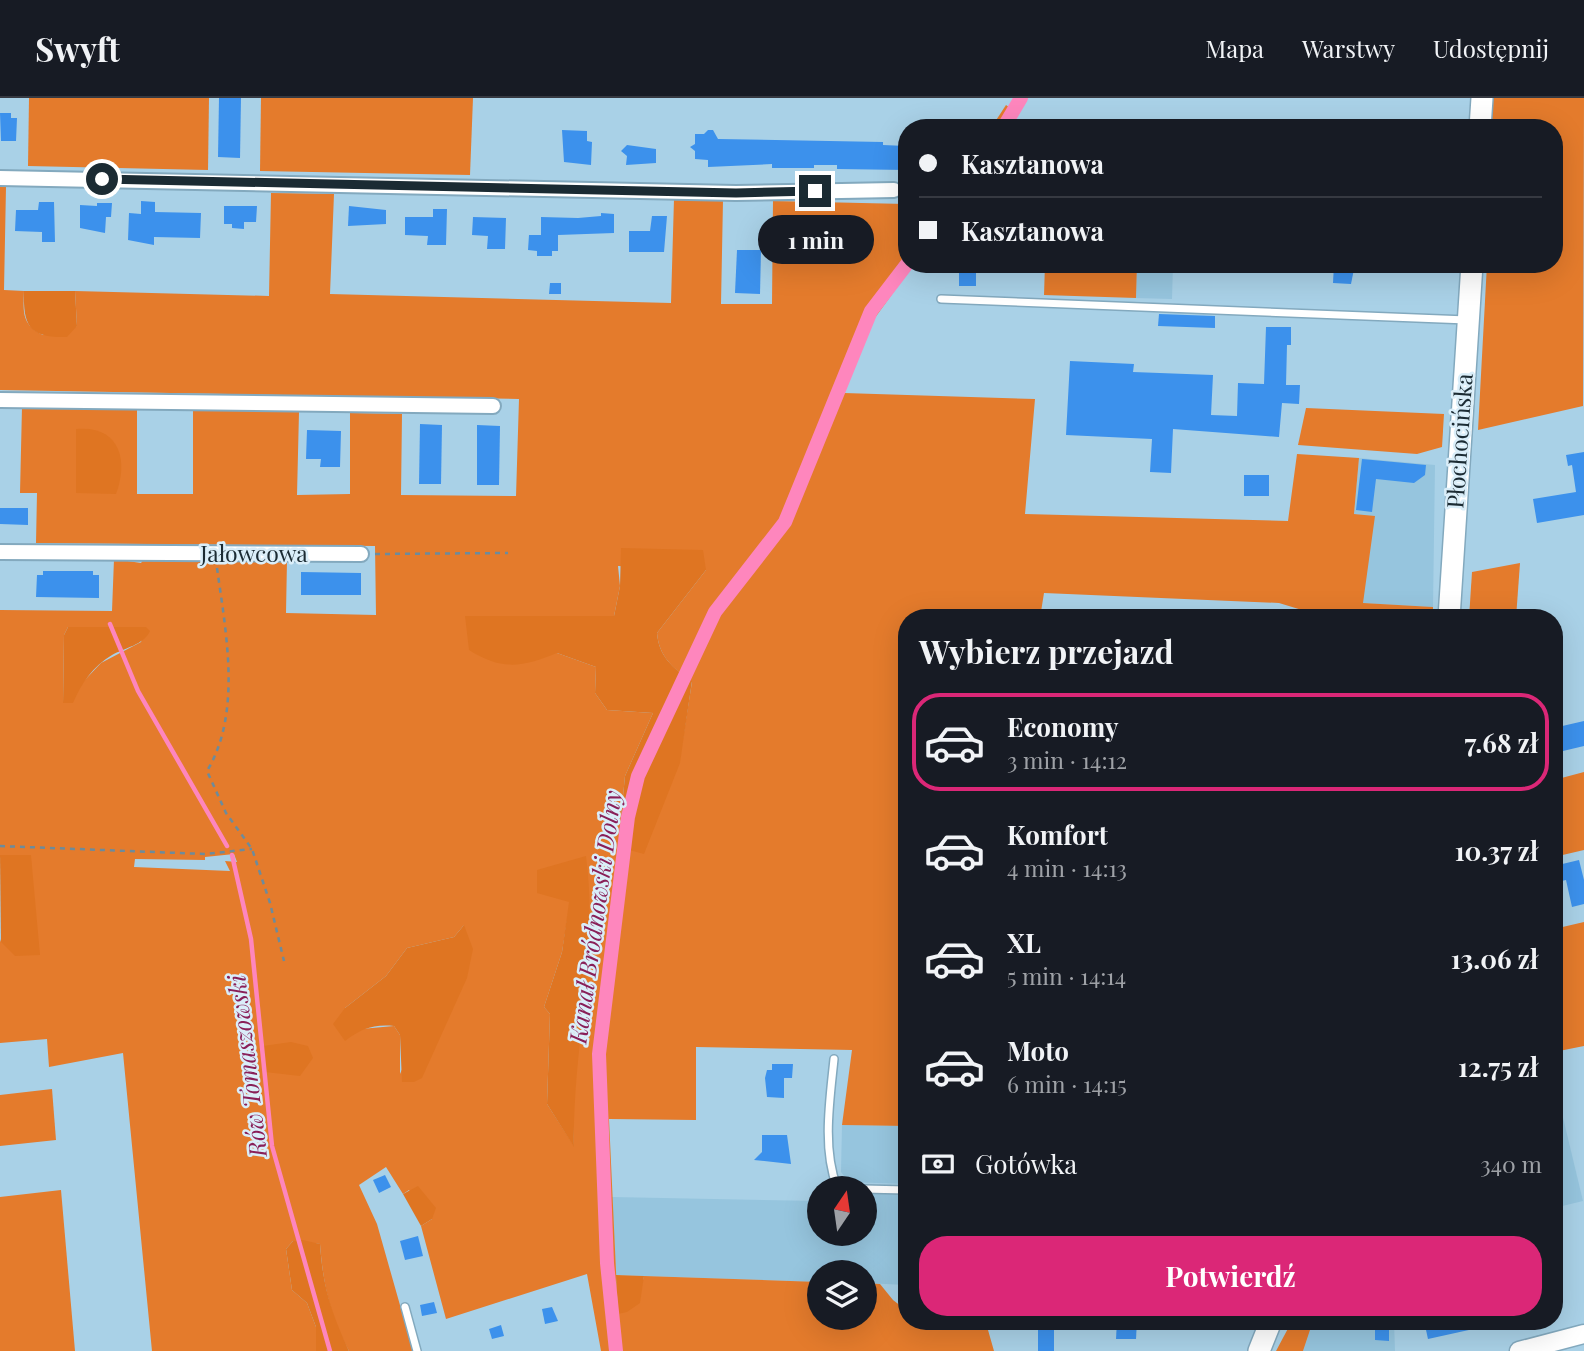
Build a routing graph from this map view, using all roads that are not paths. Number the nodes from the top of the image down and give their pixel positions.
1 (1482, 98) edge
2 (1481, 119) edge
3 (0, 178) edge
4 (894, 190) dead end
5 (1471, 273) edge
6 (941, 299) dead end
7 (1468, 320) junction
8 (0, 400) edge
9 (493, 406) dead end
10 (0, 552) edge
11 (361, 554) road end
12 (1450, 609) edge
13 (834, 1059) dead end
14 (833, 1176) edge
15 (877, 1189) edge
16 (898, 1190) edge
17 (405, 1307) dead end
18 (1267, 1330) edge
19 (1584, 1334) edge
20 (418, 1351) edge
21 (1259, 1351) edge
22 (1518, 1351) edge

1 - 2 main road
3 - 4 street
5 - 7 main road, Płochocińska
6 - 7 lane
7 - 12 main road, Płochocińska
8 - 9 street
10 - 11 street, Jałowcowa
13 - 14 lane
15 - 16 lane
17 - 20 lane
18 - 21 main road
19 - 22 street

